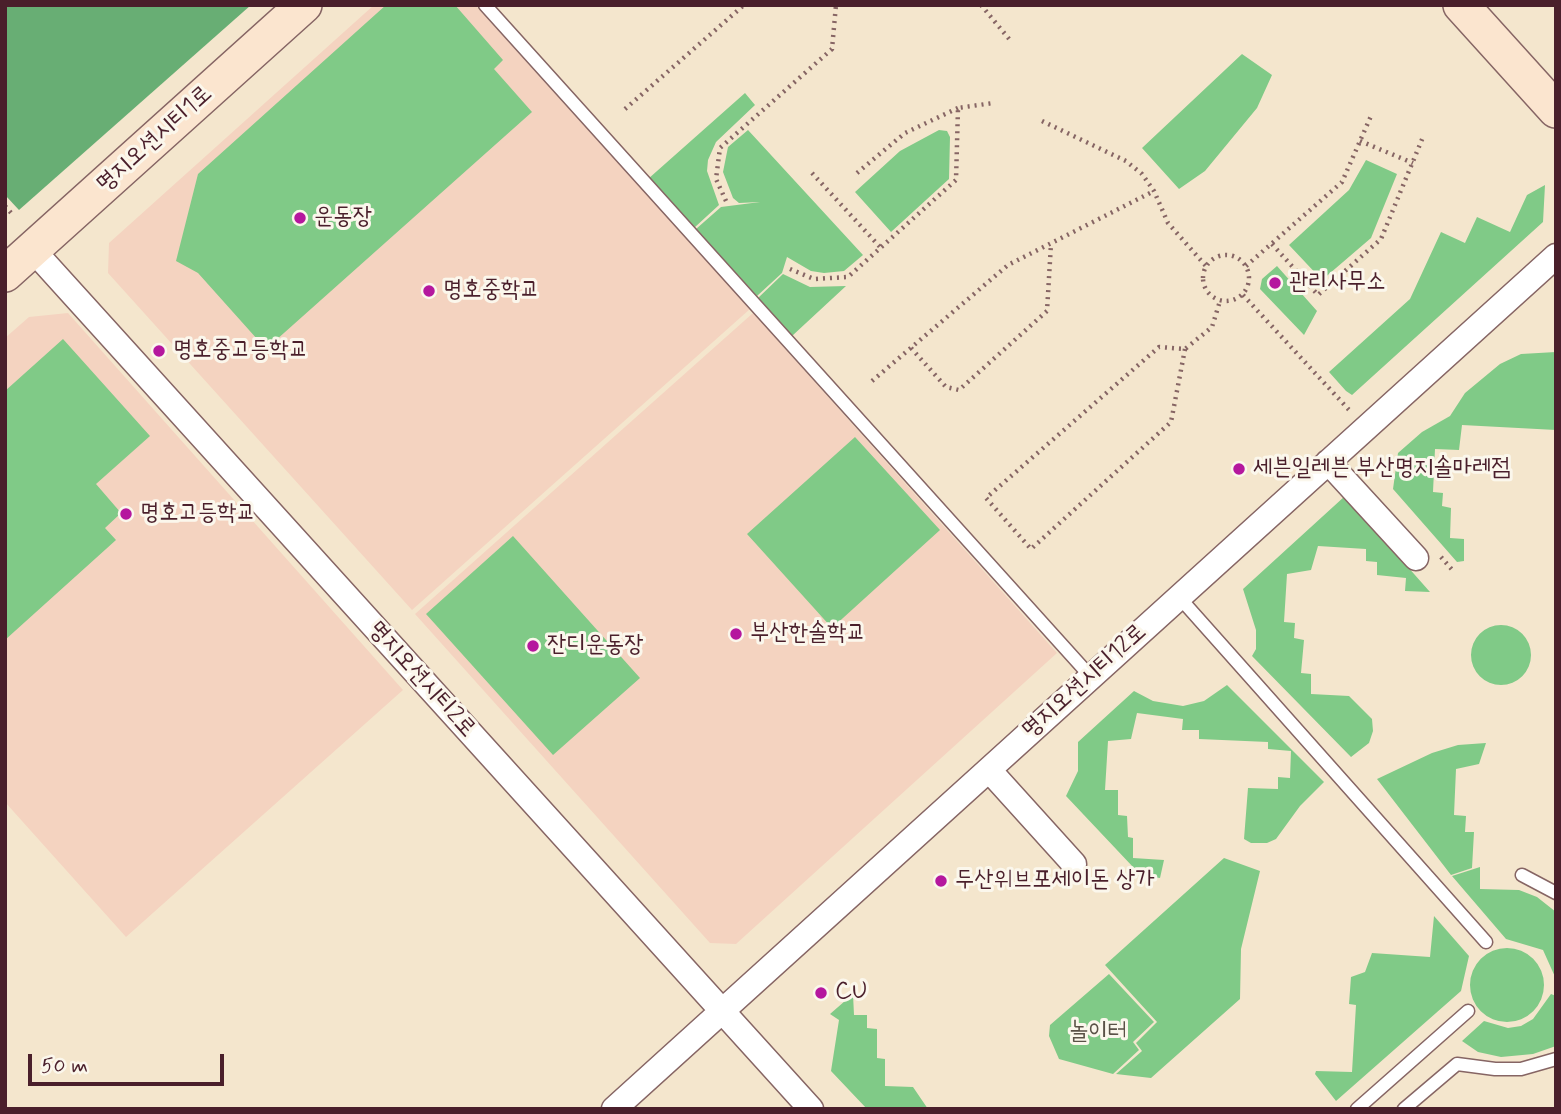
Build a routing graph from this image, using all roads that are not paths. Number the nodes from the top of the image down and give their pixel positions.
1 (304, 5) edge
2 (485, 5) edge
3 (1461, 5) edge
4 (1556, 110) edge
5 (33, 250) junction
6 (1556, 256) edge
7 (5, 274) edge
8 (1328, 462) junction
9 (1416, 558) dead end
10 (1178, 597) junction
11 (1091, 677) junction
12 (989, 770) junction
13 (1074, 864) dead end
14 (1521, 875) dead end
15 (1556, 893) edge
16 (1486, 942) dead end
17 (721, 1011) junction
18 (1468, 1011) dead end
19 (1556, 1059) edge
20 (614, 1109) edge
21 (811, 1109) edge
22 (1357, 1109) edge
23 (1404, 1109) edge

1 - 5 main road, 명지오션시티1로
2 - 11 lane
3 - 4 main road
5 - 7 main road, 명지오션시티1로
5 - 17 street, 명지오션시티2로
6 - 8 street, 명지오션시티12로
8 - 9 street
8 - 10 street, 명지오션시티12로
10 - 11 street, 명지오션시티12로
10 - 16 lane
11 - 12 street, 명지오션시티12로
12 - 13 street
12 - 17 street, 명지오션시티12로
14 - 15 lane
17 - 20 street, 명지오션시티12로
17 - 21 street, 명지오션시티2로
18 - 22 lane
19 - 23 lane

